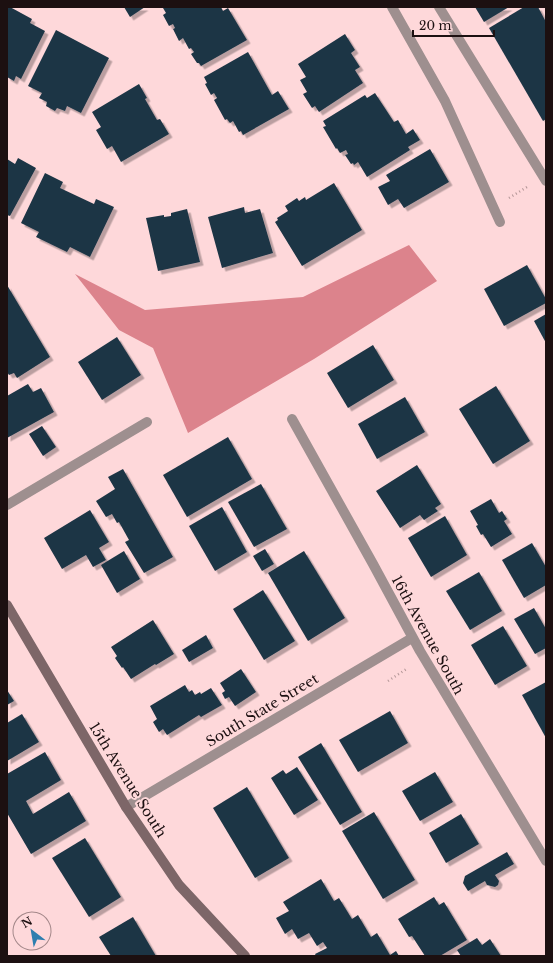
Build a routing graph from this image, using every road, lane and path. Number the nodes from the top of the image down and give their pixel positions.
1 (392, 7) edge
2 (439, 7) edge
3 (546, 181) edge
4 (533, 184) dead end
5 (507, 200) dead end
6 (500, 222) dead end
7 (292, 419) dead end
8 (147, 422) dead end
9 (7, 505) edge
10 (7, 605) edge
11 (412, 638) junction
12 (424, 659) junction
13 (388, 680) dead end
14 (126, 807) junction
15 (546, 861) edge
16 (245, 956) edge

1 - 6 street
2 - 3 street
4 - 5 path
7 - 11 street, 16th Avenue South
8 - 9 street
10 - 14 main road, 15th Avenue South
11 - 12 street, 16th Avenue South
11 - 14 street, South State Street
12 - 13 path
12 - 15 street, 16th Avenue South
14 - 16 main road, 15th Avenue South

